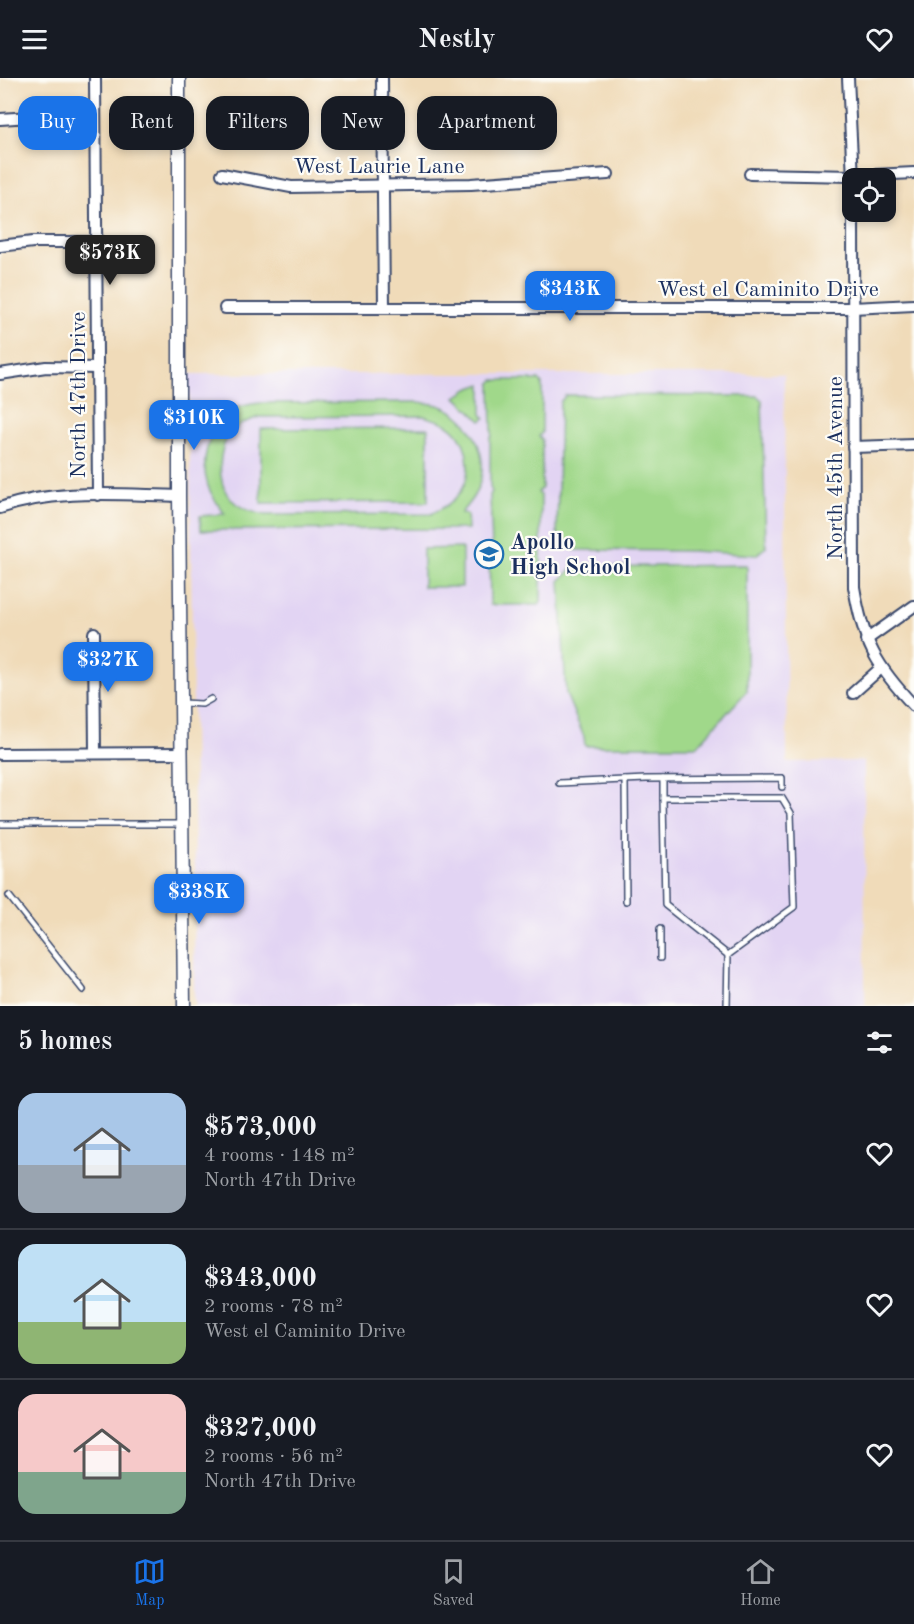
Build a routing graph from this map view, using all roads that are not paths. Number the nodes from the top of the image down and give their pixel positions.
1 (95, 78) edge
2 (179, 78) edge
3 (382, 78) edge
4 (848, 78) edge
5 (95, 96) edge
6 (18, 118) edge
7 (0, 119) edge
8 (95, 150) edge
9 (853, 168) edge
10 (914, 173) edge
11 (222, 174) dead end
12 (608, 174) dead end
13 (750, 174) dead end
14 (896, 174) edge
15 (842, 177) edge
16 (383, 186) junction
17 (853, 222) edge
18 (96, 242) junction
19 (0, 246) edge
20 (914, 305) edge
21 (225, 308) dead end
22 (384, 308) junction
23 (852, 308) junction
24 (97, 368) junction
25 (0, 374) edge
26 (914, 445) edge
27 (853, 447) junction
28 (98, 495) junction
29 (179, 496) junction
30 (0, 508) edge
31 (914, 606) edge
32 (94, 633) dead end
33 (866, 640) junction
34 (881, 668) junction
35 (853, 693) dead end
36 (211, 699) dead end
37 (181, 703) junction
38 (914, 706) edge
39 (95, 753) junction
40 (182, 753) junction
41 (0, 754) edge
42 (663, 779) junction
43 (625, 780) junction
44 (559, 783) dead end
45 (782, 787) dead end
46 (663, 798) junction
47 (0, 824) edge
48 (183, 824) junction
49 (9, 896) dead end
50 (626, 901) dead end
51 (660, 929) dead end
52 (728, 956) junction
53 (660, 958) dead end
54 (83, 990) dead end
55 (184, 1006) edge
56 (728, 1006) edge

1 - 5 street, North 47th Drive
2 - 29 street
3 - 16 street
4 - 9 street
6 - 7 street
8 - 18 street, North 47th Drive
10 - 14 street
11 - 16 street, West Laurie Lane
12 - 16 street, West Laurie Lane
13 - 15 street
16 - 22 street
17 - 23 street, North 45th Avenue
18 - 19 street
18 - 24 street, North 47th Drive
20 - 23 street, West el Caminito Drive
21 - 22 street, West el Caminito Drive
22 - 23 street, West el Caminito Drive
23 - 27 street, North 45th Avenue
24 - 25 street
24 - 28 street, North 47th Drive
26 - 27 street
27 - 33 street, North 45th Avenue
28 - 29 street
28 - 30 street
29 - 37 street
31 - 33 street
32 - 39 street
33 - 34 street, North 45th Avenue
34 - 35 street
34 - 38 street, North 45th Avenue
36 - 37 lane
37 - 40 street
39 - 40 street
39 - 41 street
40 - 48 street
42 - 43 lane
42 - 45 lane
42 - 46 lane
43 - 44 lane
43 - 50 lane
46 - 52 lane
46 - 52 lane
47 - 48 lane
48 - 55 street
49 - 54 lane
51 - 53 lane
52 - 56 lane

